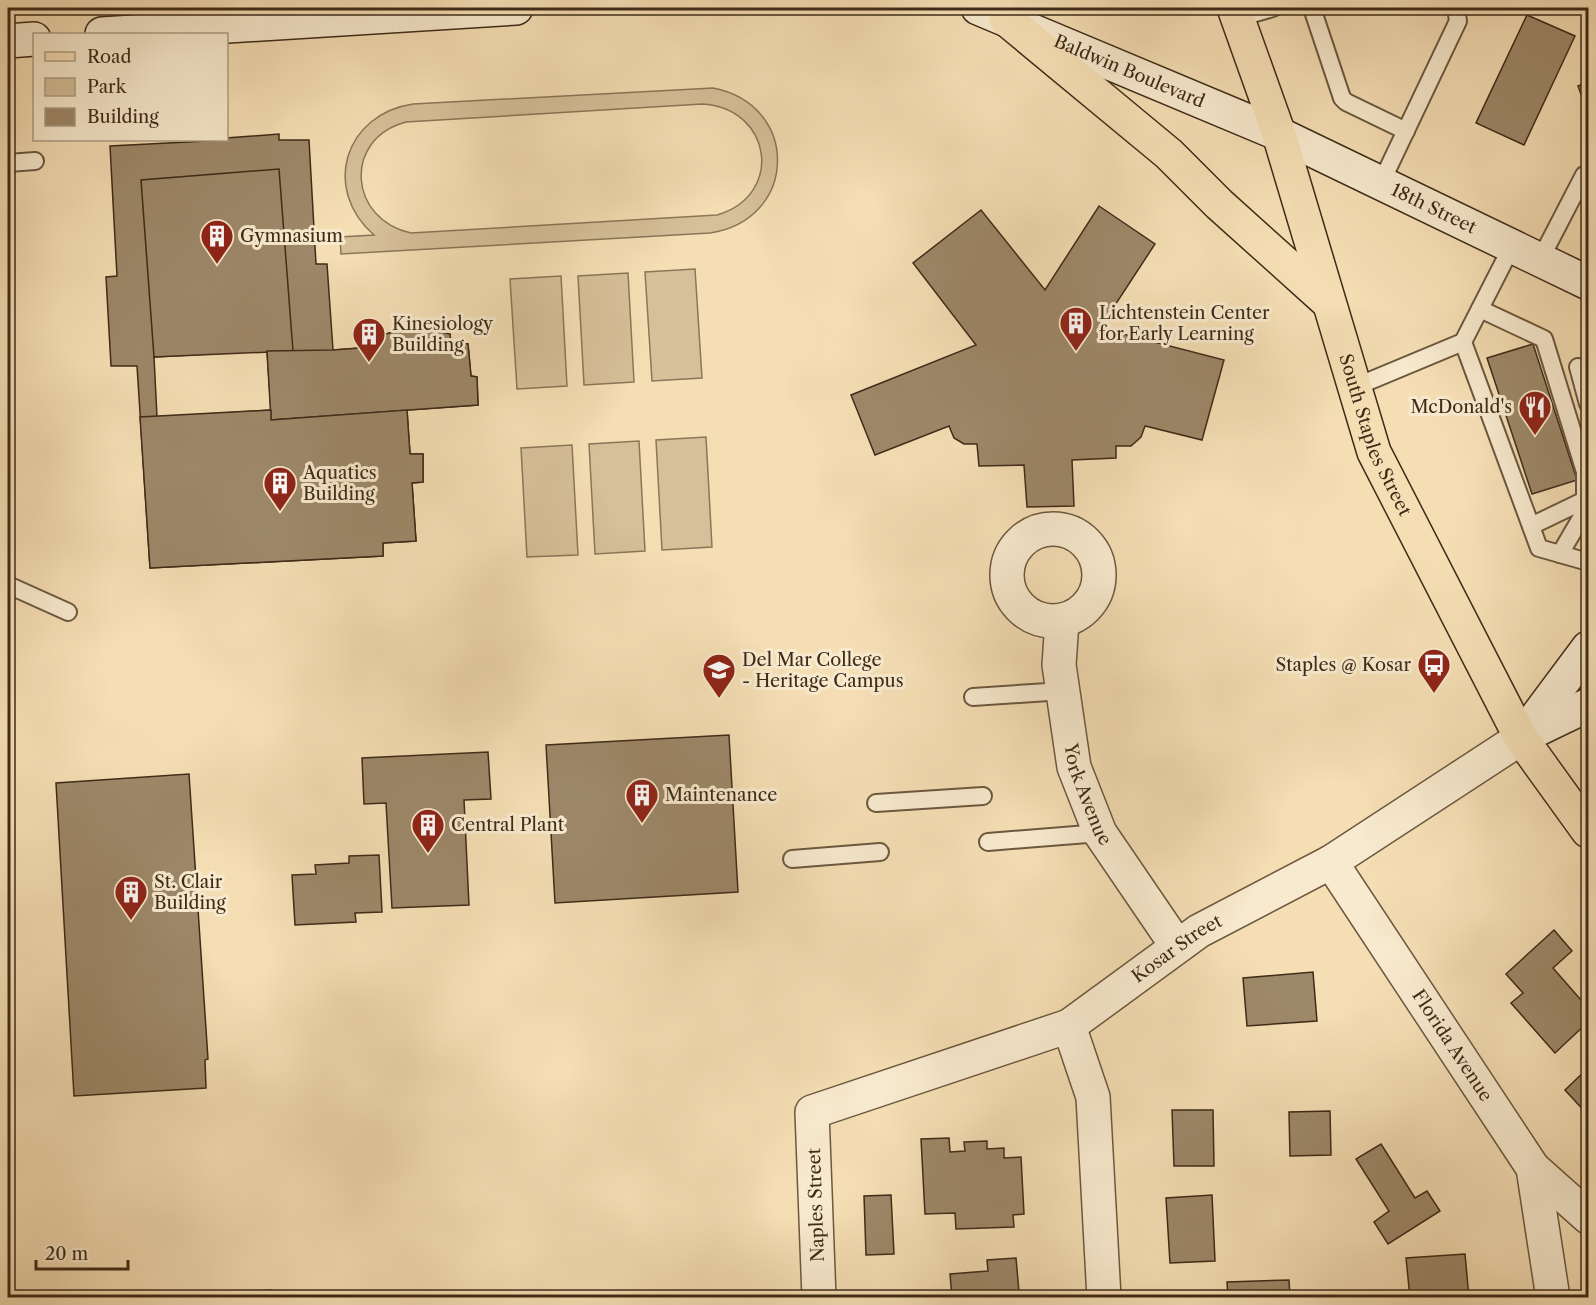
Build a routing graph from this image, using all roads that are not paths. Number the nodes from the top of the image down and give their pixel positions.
1 (516, 8) edge
2 (1273, 8) edge
3 (1312, 8) edge
4 (1456, 8) edge
5 (992, 13) edge
6 (1236, 13) edge
7 (118, 33) edge
8 (33, 39) edge
9 (8, 41) edge
10 (1406, 131) junction
11 (1279, 134) junction
12 (35, 161) dead end
13 (8, 163) edge
14 (1588, 177) edge
15 (1381, 183) junction
16 (1526, 253) junction
17 (1588, 283) edge
18 (1328, 302) junction
19 (1480, 309) junction
20 (1463, 342) junction
21 (1578, 367) dead end
22 (1355, 387) junction
23 (1588, 404) edge
24 (1588, 506) edge
25 (1531, 526) junction
26 (1560, 554) junction
27 (1588, 562) edge
28 (8, 585) edge
29 (68, 612) dead end
30 (1062, 621) dead end
31 (1588, 648) edge
32 (1063, 691) junction
33 (974, 697) dead end
34 (1588, 705) edge
35 (1521, 738) junction
36 (983, 796) dead end
37 (876, 803) dead end
38 (1588, 831) edge
39 (1100, 833) junction
40 (988, 842) dead end
41 (880, 852) dead end
42 (792, 859) dead end
43 (1331, 862) junction
44 (1177, 946) junction
45 (1069, 1026) junction
46 (812, 1112) joint
47 (1533, 1168) junction
48 (1588, 1217) edge
49 (819, 1298) edge
50 (1104, 1298) edge
51 (1553, 1298) edge

1 - 7 street
2 - 6 lane
3 - 10 lane
4 - 10 lane
5 - 11 street, Baldwin Boulevard
5 - 18 main road
6 - 11 main road, South Staples Street
8 - 9 street
10 - 15 lane
11 - 15 street, 18th Street
11 - 18 main road, South Staples Street
12 - 13 lane
14 - 16 lane
15 - 16 street, 18th Street
16 - 17 street, 18th Street
16 - 19 lane
18 - 22 main road, South Staples Street
19 - 20 lane
19 - 25 lane
20 - 22 lane
20 - 25 lane
21 - 23 lane
22 - 35 main road, South Staples Street
24 - 26 lane
25 - 26 lane
26 - 27 lane
28 - 29 lane
30 - 32 street, York Avenue
31 - 35 street
32 - 33 lane
32 - 39 street, York Avenue
34 - 35 street
35 - 38 main road, South Staples Street
35 - 43 street, Kosar Street
36 - 37 lane
39 - 40 lane
39 - 44 street, York Avenue
41 - 42 lane
43 - 44 street, Kosar Street
43 - 47 street, Florida Avenue
44 - 45 street, Kosar Street
45 - 46 street, Kosar Street
45 - 50 street
46 - 49 street, Naples Street
47 - 48 street, Florida Avenue
47 - 51 street

